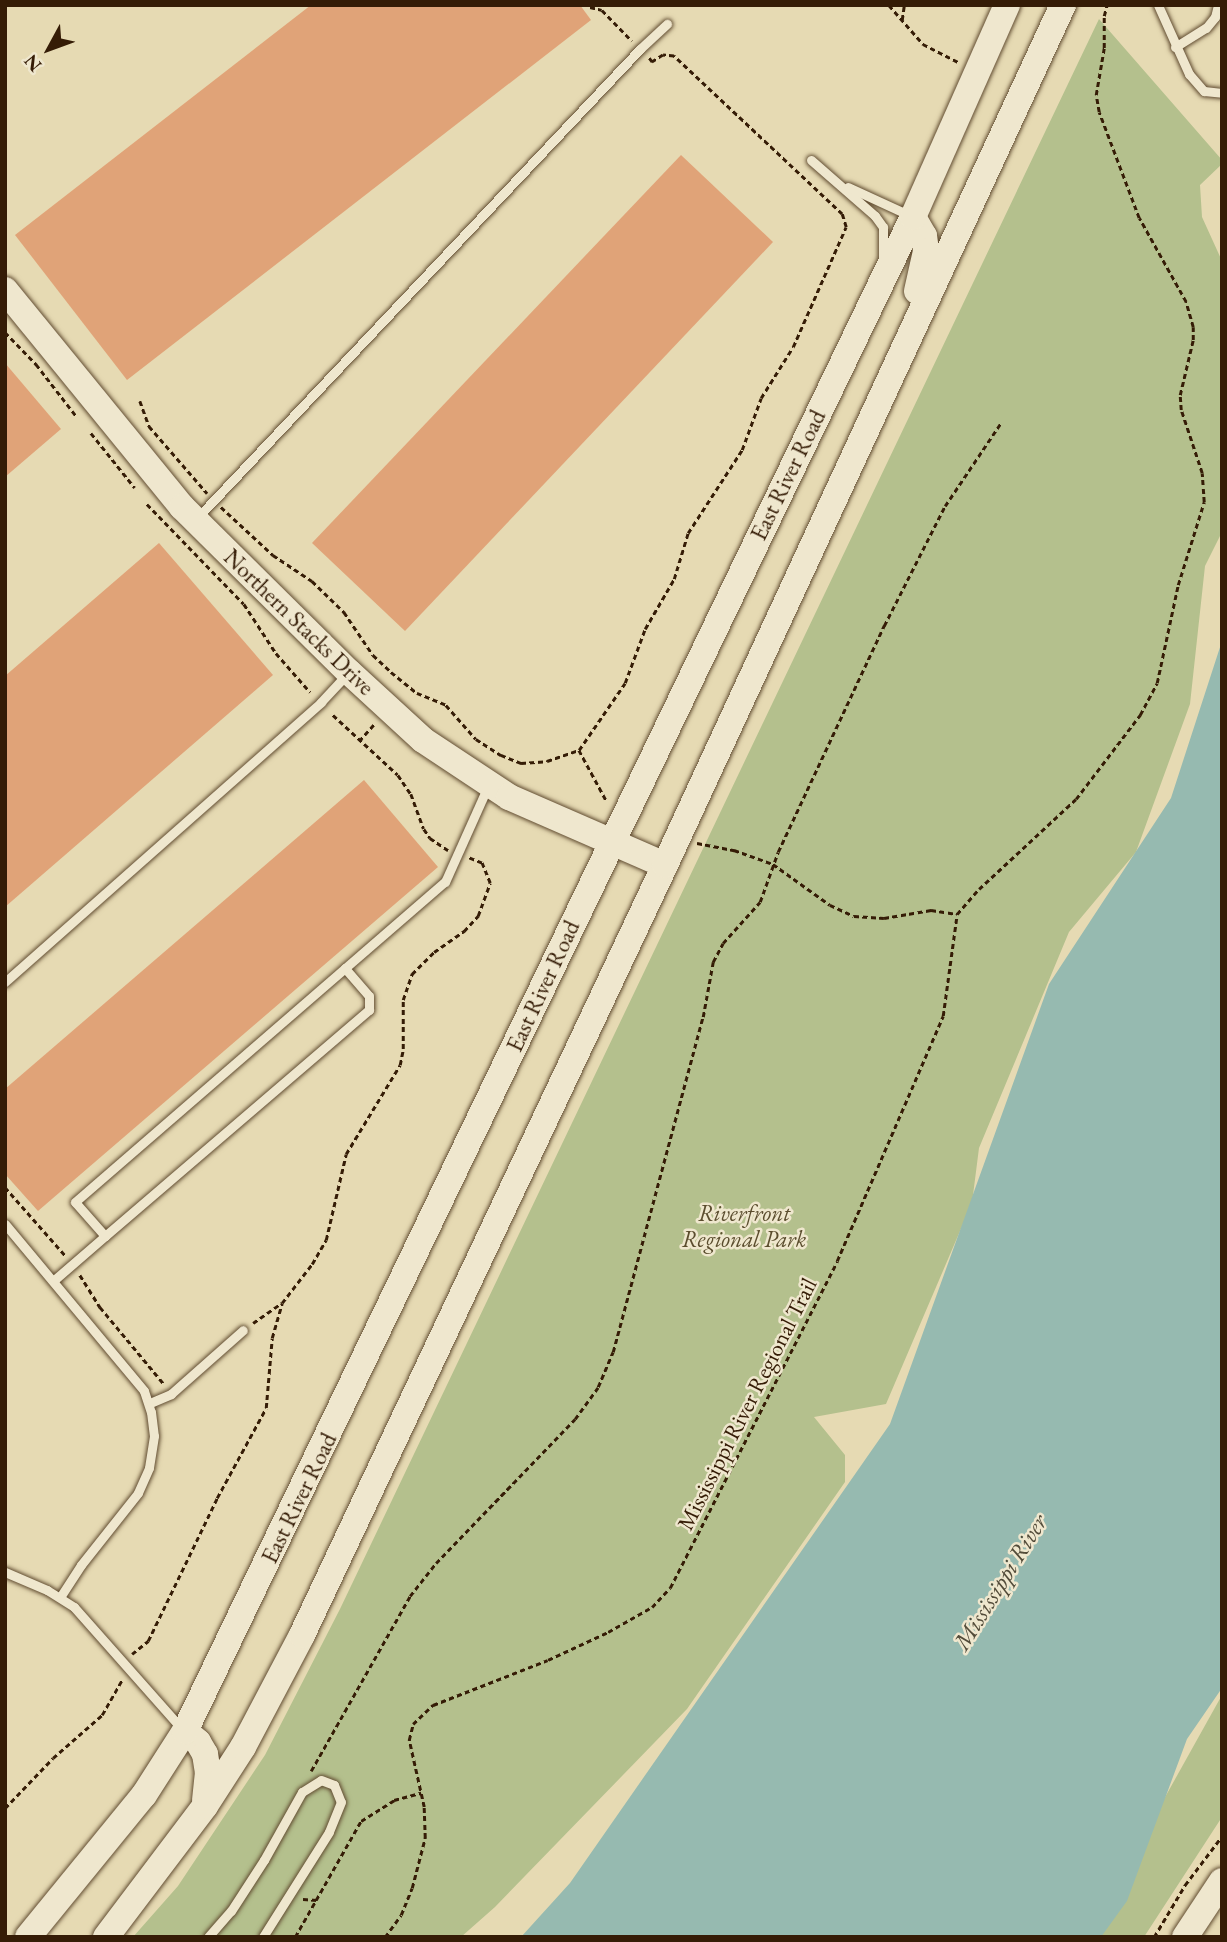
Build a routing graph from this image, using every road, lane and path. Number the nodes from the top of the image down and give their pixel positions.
1 (889, 5) edge
2 (904, 5) edge
3 (1007, 5) edge
4 (1063, 5) edge
5 (1107, 5) edge
6 (1158, 5) edge
7 (1218, 5) edge
8 (590, 7) dead end
9 (1222, 19) edge
10 (902, 20) junction
11 (667, 24) dead end
12 (1206, 29) junction
13 (1175, 47) junction
14 (640, 49) junction
15 (975, 72) junction
16 (1222, 93) edge
17 (913, 217) junction
18 (882, 277) junction
19 (5, 290) edge
20 (5, 332) edge
21 (892, 375) junction
22 (140, 401) dead end
23 (77, 416) dead end
24 (1000, 424) dead end
25 (91, 433) dead end
26 (135, 488) dead end
27 (213, 500) junction
28 (147, 504) dead end
29 (195, 521) junction
30 (349, 672) junction
31 (408, 687) junction
32 (310, 692) dead end
33 (402, 693) dead end
34 (333, 715) dead end
35 (378, 720) dead end
36 (359, 741) junction
37 (579, 750) junction
38 (488, 785) junction
39 (606, 800) dead end
40 (612, 839) junction
41 (691, 842) dead end
42 (454, 853) dead end
43 (470, 858) dead end
44 (773, 864) junction
45 (665, 865) junction
46 (957, 914) junction
47 (345, 968) junction
48 (5, 982) edge
49 (5, 1188) edge
50 (5, 1224) edge
51 (105, 1236) junction
52 (73, 1264) junction
53 (53, 1281) junction
54 (282, 1303) junction
55 (243, 1331) joint
56 (171, 1394) junction
57 (150, 1404) junction
58 (5, 1572) edge
59 (60, 1597) junction
60 (127, 1668) junction
61 (185, 1731) junction
62 (307, 1788) junction
63 (421, 1793) junction
64 (205, 1806) junction
65 (5, 1808) edge
66 (1222, 1836) edge
67 (1222, 1881) edge
68 (290, 1898) junction
69 (317, 1900) junction
70 (28, 1937) edge
71 (106, 1937) edge
72 (208, 1937) edge
73 (263, 1937) edge
74 (295, 1937) edge
75 (385, 1937) edge
76 (1154, 1937) edge
77 (1185, 1937) edge

1 - 10 path
2 - 10 path
3 - 15 street, East River Road
4 - 21 street
5 - 46 path
6 - 13 lane
7 - 12 lane
8 - 14 path
9 - 12 lane
10 - 15 path
11 - 14 lane
12 - 13 lane
13 - 16 lane
14 - 27 lane
14 - 37 path
15 - 17 street, East River Road
17 - 18 street, East River Road
17 - 18 lane
17 - 21 street
18 - 40 street, East River Road
19 - 29 street, Northern Stacks Drive
20 - 23 path
21 - 45 street
22 - 27 path
24 - 44 path
25 - 26 path
27 - 29 lane
27 - 31 path
28 - 32 path
29 - 30 street, Northern Stacks Drive
30 - 38 street, Northern Stacks Drive
30 - 48 lane
31 - 33 path
31 - 37 path
34 - 36 path
35 - 36 path
36 - 42 path
37 - 39 path
38 - 40 street, Northern Stacks Drive
38 - 47 lane
40 - 45 street, Northern Stacks Drive
40 - 61 street, East River Road
41 - 44 path
43 - 54 path
44 - 46 path
44 - 62 path
45 - 64 street
46 - 63 path, Mississippi River Regional Trail
47 - 51 lane
47 - 51 lane
49 - 52 path
50 - 53 lane
51 - 52 lane
52 - 53 lane
52 - 56 path
53 - 57 lane
54 - 55 path
54 - 60 path
55 - 56 lane
56 - 57 lane
57 - 59 lane
58 - 59 lane
59 - 60 lane
60 - 61 lane
60 - 65 path
61 - 64 street
61 - 70 street, East River Road
62 - 68 lane
62 - 72 lane
63 - 69 path
63 - 75 path, Mississippi River Regional Trail
64 - 71 street
66 - 76 path
67 - 77 street
68 - 69 path
68 - 73 lane
69 - 74 path

